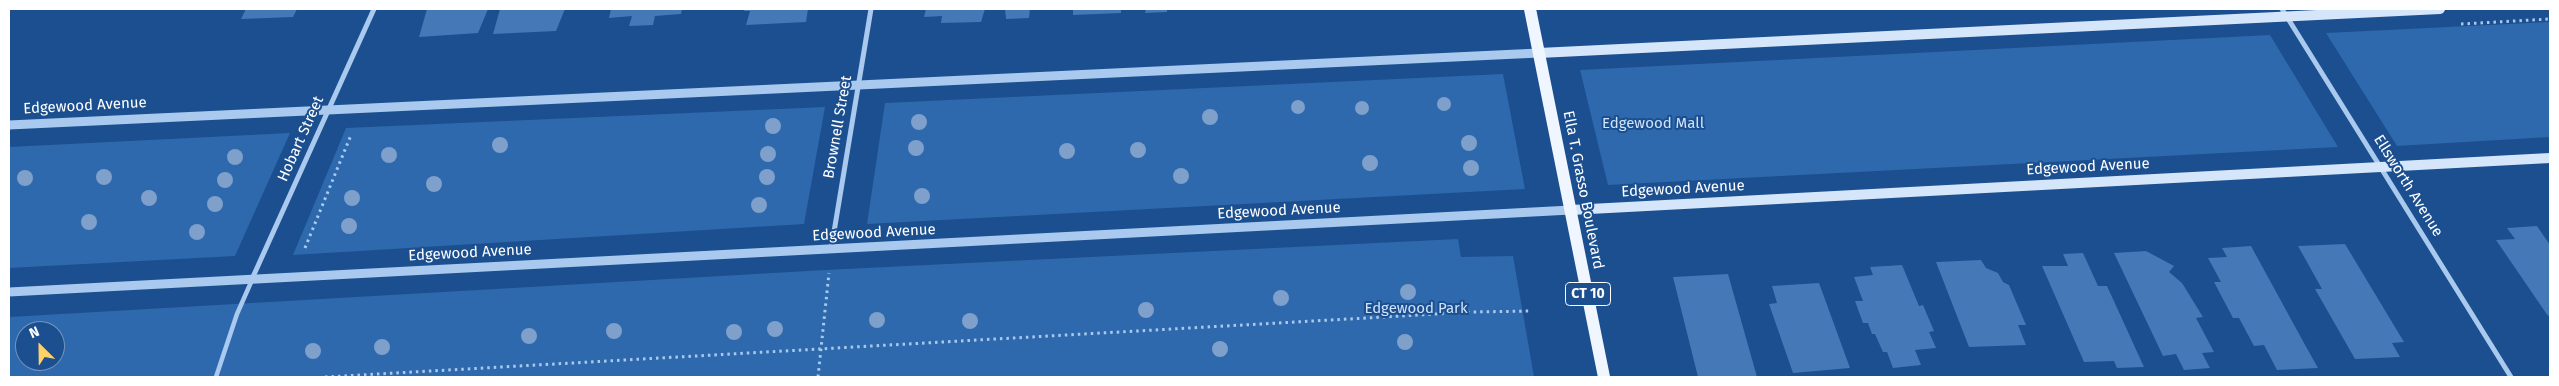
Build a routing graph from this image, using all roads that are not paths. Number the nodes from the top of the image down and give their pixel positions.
1 (374, 9) edge
2 (871, 9) edge
3 (1530, 9) edge
4 (2440, 9) edge
5 (2284, 12) edge
6 (1539, 53) junction
7 (859, 85) junction
8 (328, 110) junction
9 (9, 125) edge
10 (2550, 158) edge
11 (2382, 167) junction
12 (1571, 210) junction
13 (831, 250) junction
14 (252, 279) junction
15 (9, 292) edge
16 (216, 377) edge
17 (1604, 377) edge
18 (2511, 377) edge

1 - 8 street, Hobart Street
2 - 7 street, Brownell Street
3 - 6 main road, Ella T. Grasso Boulevard / CT 10
4 - 5 main road, Edgewood Avenue
5 - 6 main road, Edgewood Avenue
5 - 11 street, Ellsworth Avenue
6 - 7 street, Edgewood Avenue
6 - 12 main road, Ella T. Grasso Boulevard / CT 10
7 - 8 street, Edgewood Avenue
7 - 13 street, Brownell Street
8 - 9 street, Edgewood Avenue
8 - 14 street, Hobart Street
10 - 11 main road, Edgewood Avenue
11 - 12 main road, Edgewood Avenue
11 - 18 street, Ellsworth Avenue
12 - 13 street, Edgewood Avenue
12 - 17 main road, Ella T. Grasso Boulevard / CT 10
13 - 14 street, Edgewood Avenue
14 - 15 street, Edgewood Avenue
14 - 16 street

